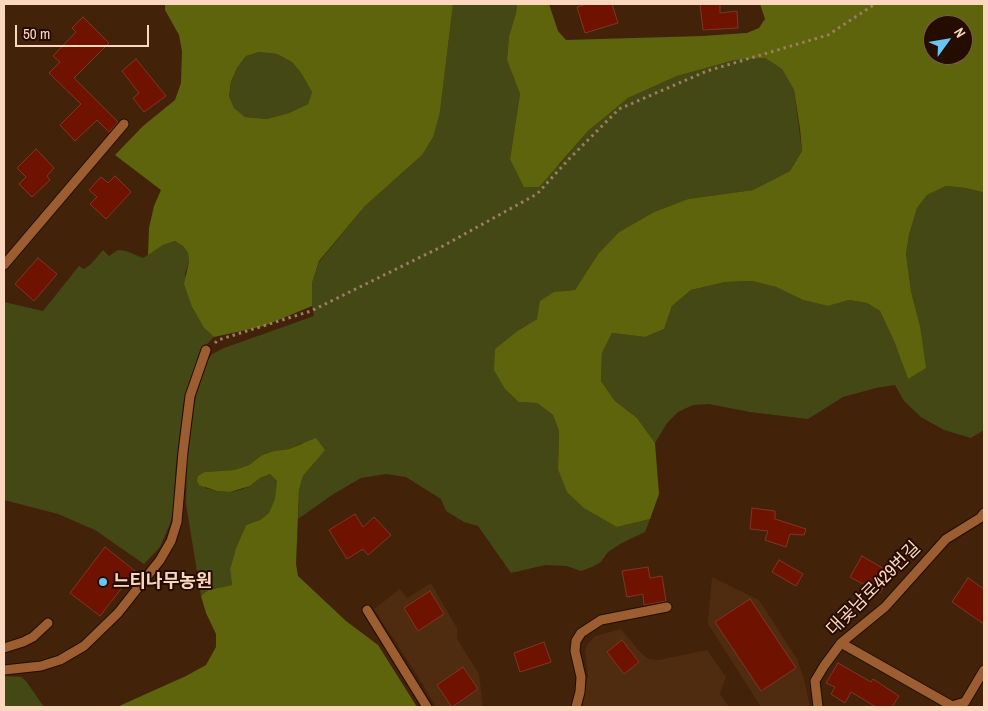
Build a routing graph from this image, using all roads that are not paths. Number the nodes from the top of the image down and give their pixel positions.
1 (124, 124) dead end
2 (4, 265) edge
3 (206, 350) road end
4 (984, 513) edge
5 (667, 608) dead end
6 (367, 610) dead end
7 (48, 623) dead end
8 (841, 642) junction
9 (4, 648) edge
10 (4, 670) edge
11 (984, 670) edge
12 (427, 707) edge
13 (576, 707) edge
14 (818, 707) edge

1 - 2 lane
3 - 10 lane
4 - 8 lane, 대곶남로429번길
5 - 13 lane
6 - 12 lane
7 - 9 lane
8 - 11 lane
8 - 14 lane, 대곶남로429번길

